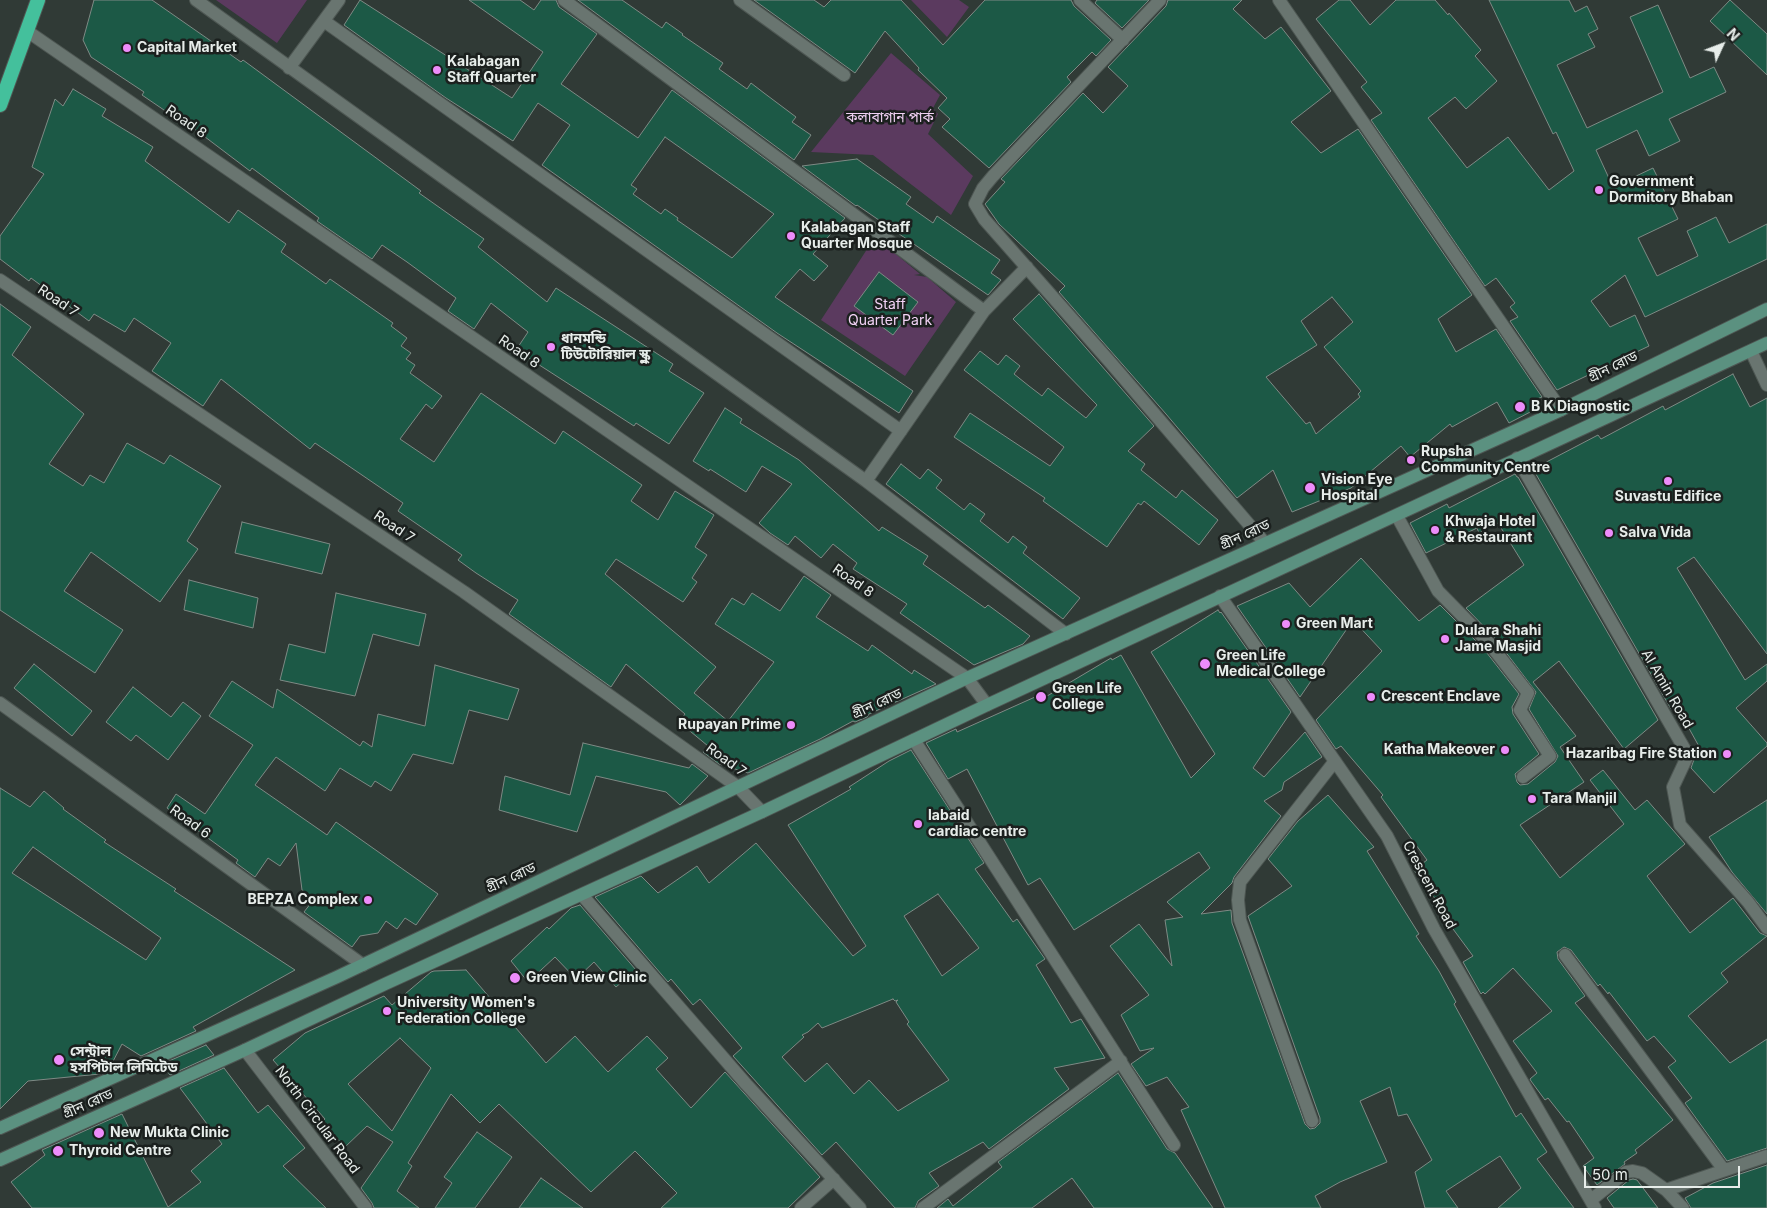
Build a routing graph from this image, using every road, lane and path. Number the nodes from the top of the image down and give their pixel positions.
1 (38, 0) edge
2 (196, 0) edge
3 (339, 0) edge
4 (564, 0) edge
5 (740, 0) edge
6 (1080, 0) edge
7 (1160, 0) edge
8 (1279, 0) edge
9 (324, 21) junction
10 (27, 31) junction
11 (1123, 40) junction
12 (289, 68) junction
13 (844, 75) dead end
14 (0, 106) edge
15 (1027, 267) junction
16 (0, 280) edge
17 (1767, 309) edge
18 (984, 311) junction
19 (1767, 343) edge
20 (1751, 351) junction
21 (1767, 385) edge
22 (1561, 410) junction
23 (901, 431) junction
24 (1517, 458) junction
25 (866, 481) junction
26 (1396, 516) junction
27 (1264, 542) junction
28 (1220, 596) junction
29 (1066, 634) junction
30 (967, 678) junction
31 (0, 704) edge
32 (987, 705) junction
33 (914, 740) junction
34 (1335, 760) junction
35 (1523, 777) dead end
36 (738, 787) junction
37 (762, 812) junction
38 (582, 895) junction
39 (1767, 928) edge
40 (1565, 956) dead end
41 (363, 965) junction
42 (245, 1050) junction
43 (1121, 1061) junction
44 (1312, 1122) dead end
45 (0, 1128) edge
46 (1174, 1145) dead end
47 (2, 1156) edge
48 (1767, 1156) edge
49 (1724, 1170) junction
50 (834, 1180) junction
51 (1666, 1190) junction
52 (1593, 1204) edge
53 (366, 1208) edge
54 (801, 1208) edge
55 (860, 1208) edge
56 (924, 1208) edge
57 (1683, 1208) edge

1 - 10 highway
2 - 12 street
3 - 9 street
4 - 18 street
5 - 13 street
6 - 11 street
7 - 11 street
8 - 22 street
9 - 12 street
9 - 23 street
10 - 14 highway
10 - 30 street, Road 8
11 - 15 street
12 - 25 street
15 - 18 street
15 - 27 street
16 - 36 street, Road 7
17 - 22 main road, গ্রীন রোড
18 - 23 street
19 - 20 main road, গ্রীন রোড
20 - 21 street
20 - 24 main road, গ্রীন রোড
22 - 27 main road, গ্রীন রোড
23 - 25 street
24 - 26 main road, গ্রীন রোড
24 - 39 street, Al Amin Road
25 - 29 street
26 - 28 main road, গ্রীন রোড
26 - 35 street
27 - 29 main road, গ্রীন রোড
28 - 32 main road, গ্রীন রোড
28 - 34 street, Crescent Road
29 - 30 main road, গ্রীন রোড
30 - 32 street, Road 8
30 - 36 main road, গ্রীন রোড
31 - 41 street, Road 6
32 - 33 main road, গ্রীন রোড
33 - 37 main road, গ্রীন রোড
33 - 43 street
34 - 44 street
34 - 52 street, Crescent Road
36 - 37 street, Road 7
36 - 41 main road, গ্রীন রোড
37 - 38 main road, গ্রীন রোড
38 - 42 main road, গ্রীন রোড
38 - 50 street
40 - 49 street
41 - 45 main road, গ্রীন রোড
42 - 47 main road, গ্রীন রোড
42 - 53 street, North Circular Road
43 - 46 street
43 - 56 street
48 - 49 street
49 - 51 street
50 - 54 street
50 - 55 street
51 - 52 street, Crescent Road
51 - 57 street, Crescent Road

